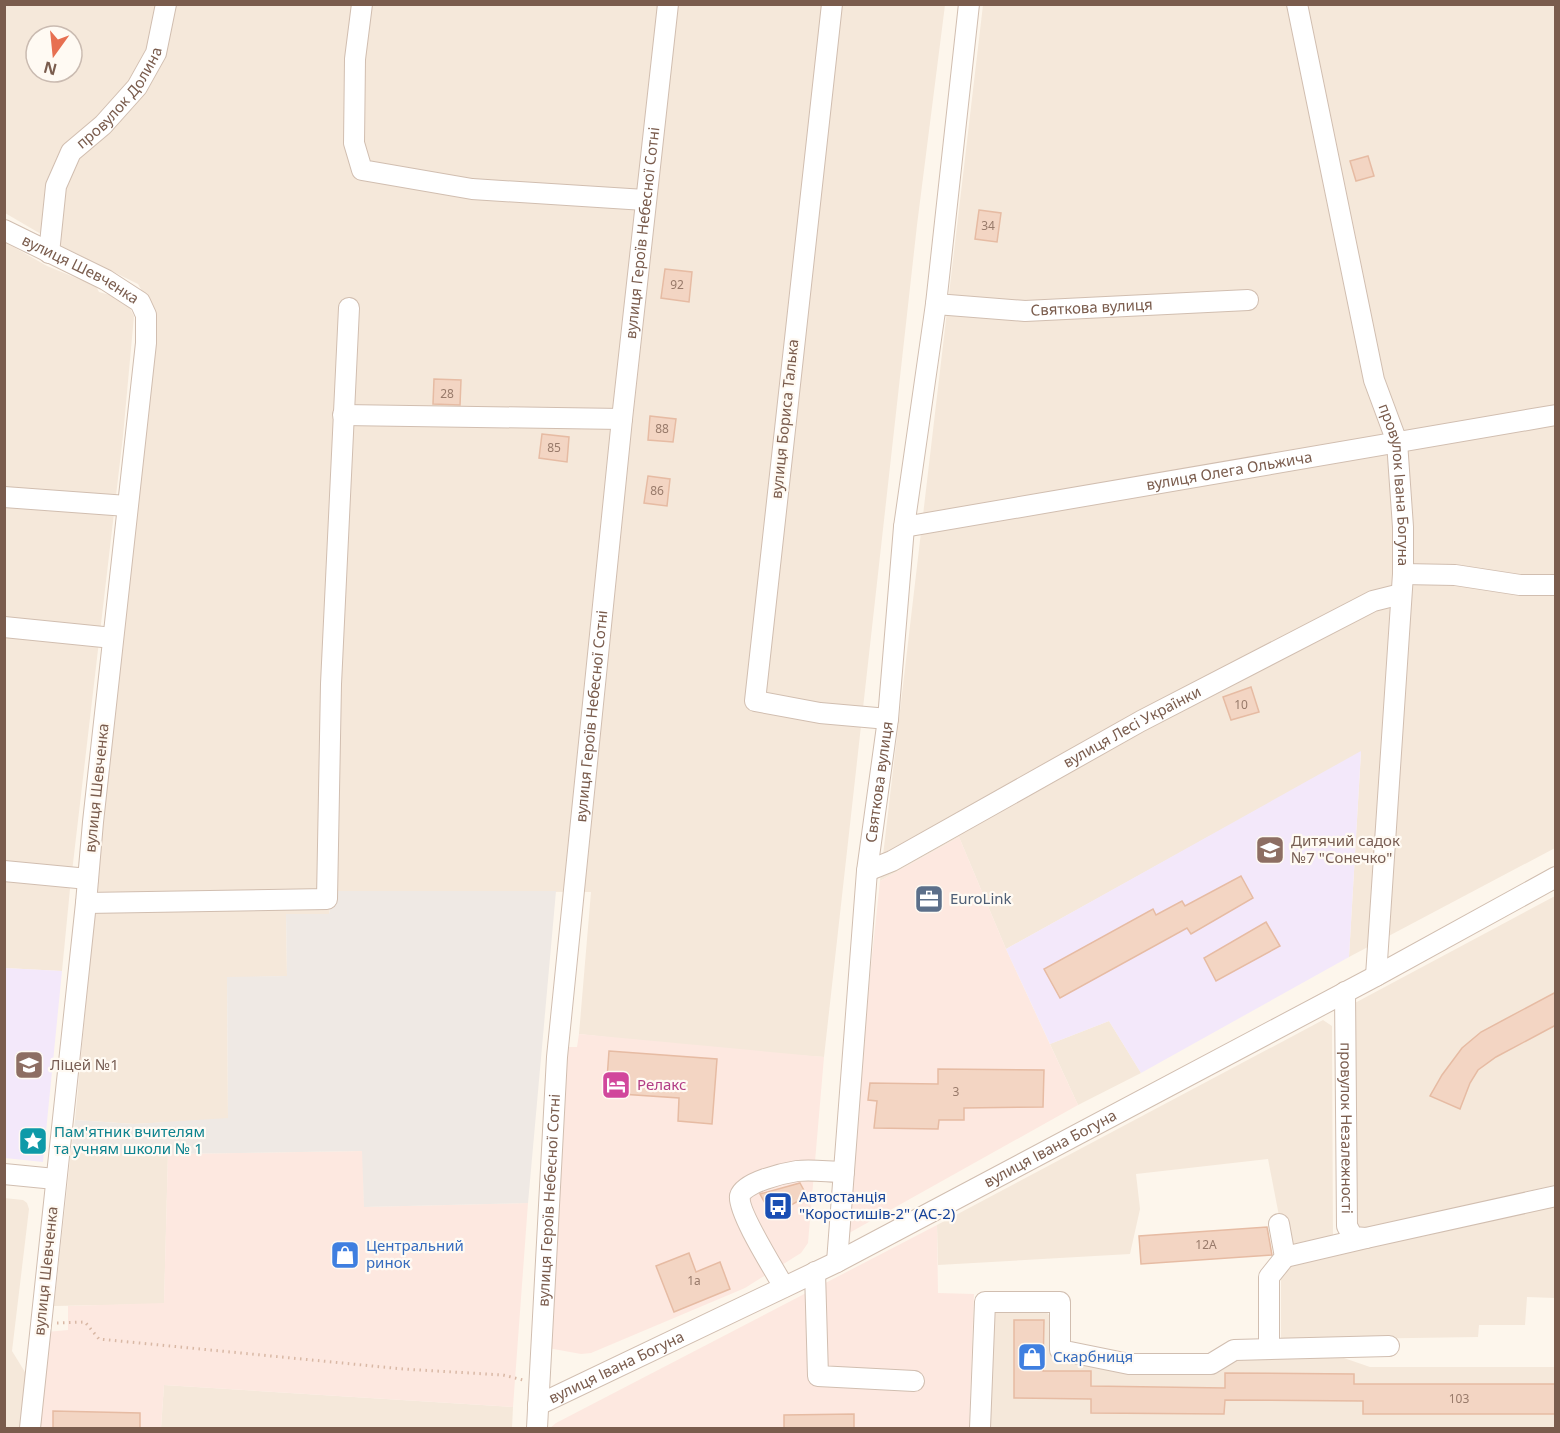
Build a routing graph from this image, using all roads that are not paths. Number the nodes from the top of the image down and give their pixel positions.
1 (166, 4) edge
2 (362, 4) edge
3 (668, 4) edge
4 (832, 4) edge
5 (969, 4) edge
6 (1297, 4) edge
7 (645, 200) junction
8 (4, 230) edge
9 (49, 253) junction
10 (1248, 300) dead end
11 (936, 304) junction
12 (349, 308) dead end
13 (344, 415) junction
14 (1556, 415) edge
15 (622, 419) junction
16 (1397, 442) junction
17 (4, 497) edge
18 (127, 506) junction
19 (904, 527) junction
20 (1402, 584) junction
21 (1556, 585) edge
22 (4, 627) edge
23 (113, 638) junction
24 (888, 719) junction
25 (4, 871) edge
26 (867, 871) junction
27 (1556, 877) edge
28 (88, 879) junction
29 (86, 903) junction
30 (1376, 976) junction
31 (1345, 992) junction
32 (844, 1173) junction
33 (4, 1174) edge
34 (55, 1179) junction
35 (1556, 1196) edge
36 (1279, 1224) dead end
37 (1366, 1238) junction
38 (1285, 1257) junction
39 (837, 1262) junction
40 (815, 1272) junction
41 (784, 1287) junction
42 (1389, 1346) dead end
43 (1269, 1349) junction
44 (914, 1381) dead end
45 (538, 1405) junction
46 (30, 1428) edge
47 (537, 1428) edge
48 (980, 1428) edge

1 - 9 street, провулок Долина
2 - 7 street
3 - 7 street, вулиця Героїв Небесної Сотні
4 - 24 street, вулиця Бориса Талька
5 - 11 street, Святкова вулиця
6 - 16 street, провулок Івана Богуна
7 - 15 street, вулиця Героїв Небесної Сотні
8 - 9 street, вулиця Шевченка
9 - 18 street, вулиця Шевченка
10 - 11 street, Святкова вулиця
11 - 19 street, Святкова вулиця
12 - 13 street
13 - 15 street
13 - 29 street
14 - 16 street, вулиця Олега Ольжича
15 - 45 street, вулиця Героїв Небесної Сотні
16 - 19 street, вулиця Олега Ольжича
16 - 20 street, провулок Івана Богуна
17 - 18 street
18 - 23 street, вулиця Шевченка
19 - 24 street, Святкова вулиця
20 - 21 street, вулиця Лесі Українки
20 - 26 street, вулиця Лесі Українки
20 - 30 street, провулок Івана Богуна
22 - 23 street
23 - 28 street, вулиця Шевченка
24 - 26 street, Святкова вулиця
25 - 28 street
26 - 32 street, Святкова вулиця
27 - 30 street, вулиця Івана Богуна
28 - 29 street, вулиця Шевченка
29 - 34 street, вулиця Шевченка
30 - 31 street, вулиця Івана Богуна
31 - 37 street, провулок Незалежності
31 - 39 street, вулиця Івана Богуна
32 - 39 street, Святкова вулиця
32 - 41 street
33 - 34 street
34 - 46 street, вулиця Шевченка
35 - 37 street
36 - 38 street
37 - 38 street
38 - 43 street
39 - 40 street, вулиця Івана Богуна
40 - 41 street, вулиця Івана Богуна
40 - 44 street
41 - 45 street, вулиця Івана Богуна
42 - 43 street
43 - 48 street
45 - 47 street, вулиця Героїв Небесної Сотні

